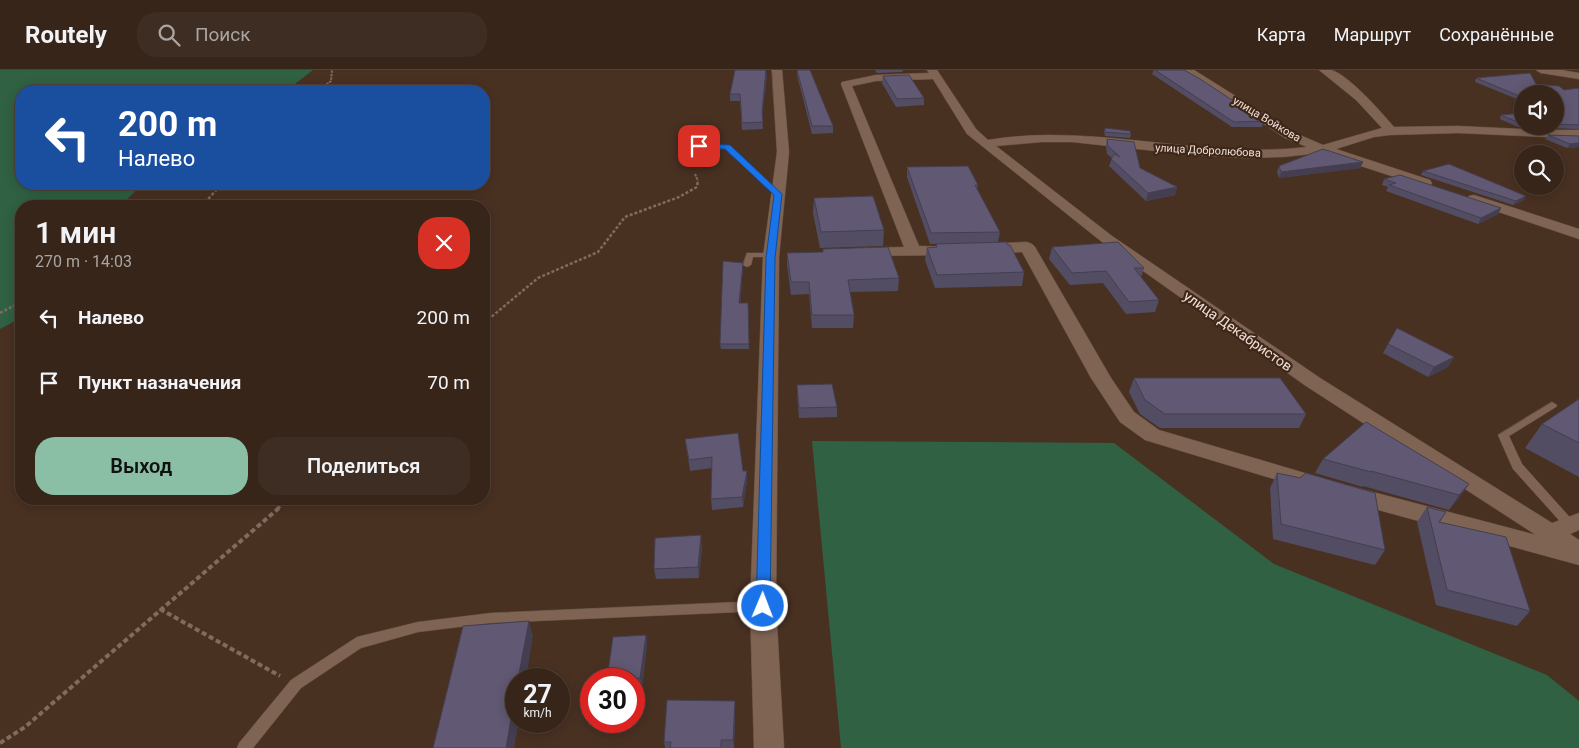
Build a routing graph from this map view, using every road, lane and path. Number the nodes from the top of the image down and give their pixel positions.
1 (332, 70) edge
2 (777, 70) edge
3 (1187, 70) edge
4 (1324, 70) edge
5 (1541, 70) edge
6 (934, 73) edge
7 (1579, 76) edge
8 (326, 85) edge
9 (1391, 131) junction
10 (1579, 134) edge
11 (985, 144) junction
12 (1322, 149) junction
13 (689, 166) joint
14 (1441, 189) edge
15 (216, 190) edge
16 (778, 194) junction
17 (1460, 195) edge
18 (206, 200) edge
19 (1579, 234) edge
20 (913, 251) junction
21 (847, 254) edge
22 (777, 256) junction
23 (747, 265) dead end
24 (15, 305) edge
25 (0, 313) edge
26 (490, 318) edge
27 (1552, 405) dead end
28 (282, 505) edge
29 (1566, 526) edge
30 (1579, 551) edge
31 (1579, 556) edge
32 (763, 606) junction
33 (160, 610) junction
34 (296, 684) junction
35 (0, 743) edge
36 (244, 748) edge
37 (769, 748) edge

1 - 8 path
2 - 16 street
3 - 12 street, улица Войкова
4 - 9 street
5 - 7 street
6 - 11 street, улица Декабристов
6 - 20 street
9 - 10 street, улица Добролюбова
9 - 12 street, улица Добролюбова
11 - 12 street, улица Добролюбова
11 - 29 street, улица Декабристов
12 - 14 street, улица Войкова
13 - 16 lane
13 - 26 path
15 - 18 path
16 - 22 street
17 - 19 street
20 - 21 street
20 - 31 street
22 - 23 lane
22 - 32 street
24 - 25 path
27 - 29 lane
28 - 33 path
29 - 30 street, улица Декабристов
32 - 34 lane
32 - 37 street
33 - 34 path
33 - 35 path
34 - 36 lane

